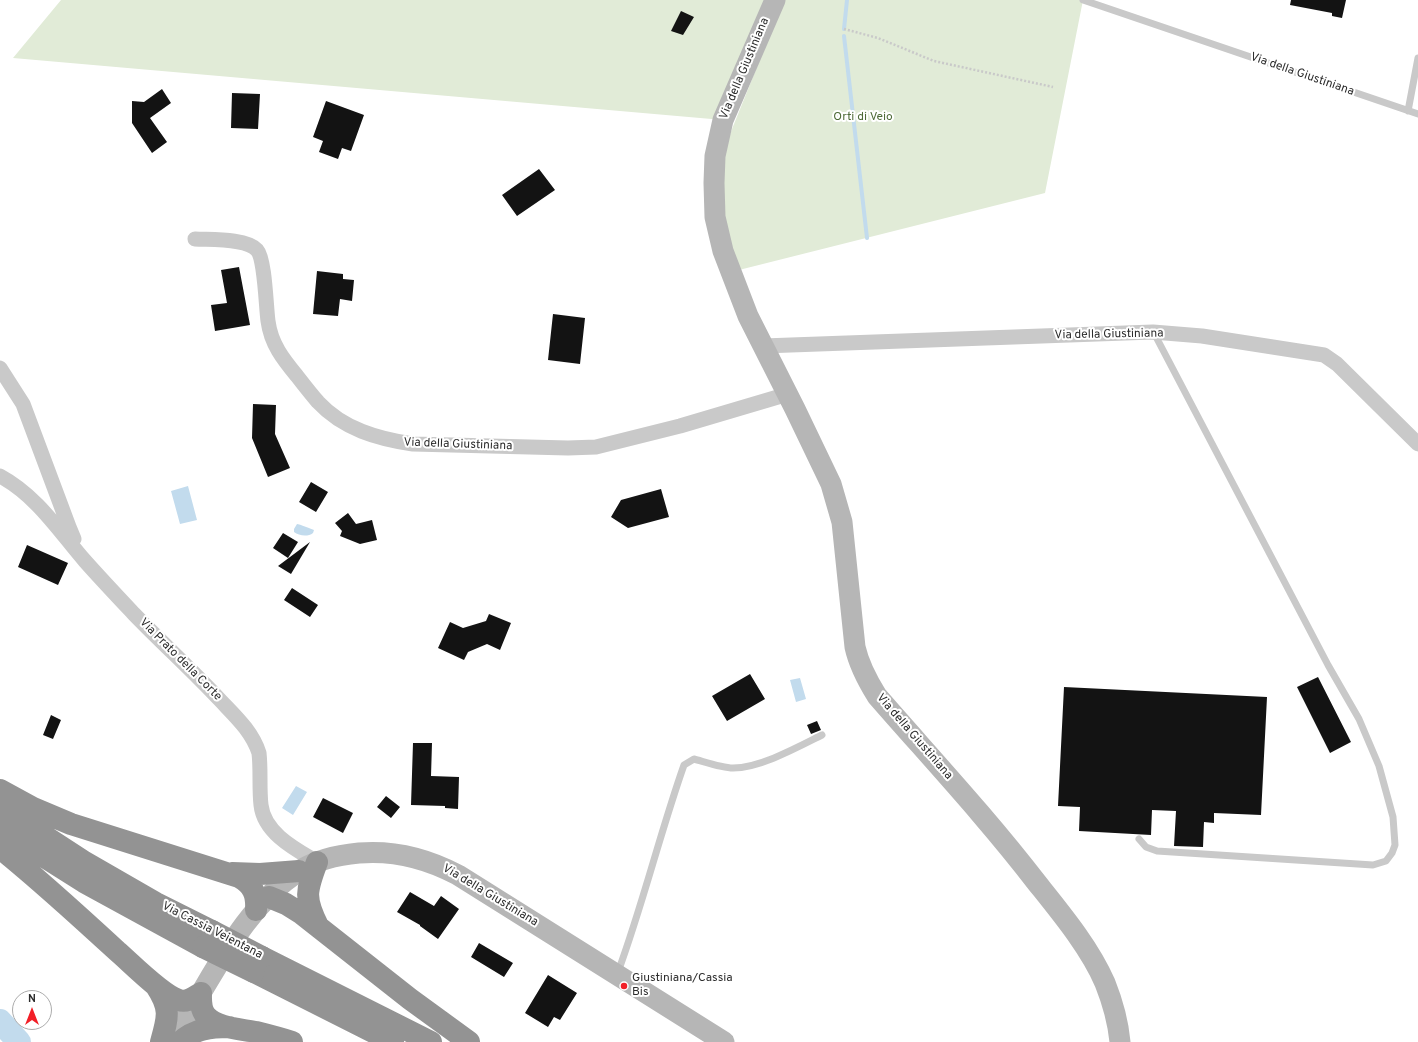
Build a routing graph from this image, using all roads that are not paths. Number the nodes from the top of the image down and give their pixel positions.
1 (775, 0) edge
2 (1083, 0) edge
3 (1418, 58) edge
4 (1408, 111) junction
5 (1418, 114) edge
6 (195, 239) dead end
7 (1154, 332) junction
8 (763, 346) junction
9 (0, 368) edge
10 (788, 394) junction
11 (1418, 444) edge
12 (0, 476) edge
13 (85, 561) junction
14 (822, 735) dead end
15 (0, 790) edge
16 (0, 808) edge
17 (0, 829) edge
18 (1139, 838) dead end
19 (0, 848) edge
20 (308, 867) junction
21 (231, 873) junction
22 (262, 903) junction
23 (318, 926) junction
24 (208, 939) junction
25 (258, 964) junction
26 (617, 974) junction
27 (156, 986) junction
28 (201, 993) junction
29 (230, 1027) junction
30 (161, 1042) edge
31 (170, 1042) edge
32 (180, 1042) edge
33 (292, 1042) edge
34 (393, 1042) edge
35 (431, 1042) edge
36 (469, 1042) edge
37 (724, 1042) edge
38 (1120, 1042) edge

1 - 8 street, Via della Giustiniana
2 - 4 lane, Via della Giustiniana
3 - 4 lane
4 - 5 lane, Via della Giustiniana
6 - 10 street, Via della Giustiniana
7 - 8 street, Via della Giustiniana
7 - 11 street, Via della Giustiniana
7 - 18 lane
8 - 10 street, Via della Giustiniana
9 - 13 street
10 - 38 street, Via della Giustiniana
12 - 13 street, Via Prato della Corte
13 - 20 street, Via Prato della Corte
14 - 26 lane
15 - 21 highway
16 - 24 highway, Via Cassia Veientana
17 - 24 highway, Via Cassia Veientana
19 - 27 highway
20 - 21 highway
20 - 22 street, Via della Giustiniana
20 - 23 highway
20 - 26 street, Via della Giustiniana
21 - 22 highway
22 - 23 highway
22 - 28 street, Via della Giustiniana
23 - 36 highway
24 - 25 highway, Via Cassia Veientana, bridge
25 - 34 highway, Via Cassia Veientana
25 - 35 highway, Via Cassia Veientana
26 - 37 street, Via della Giustiniana
27 - 28 highway
27 - 30 highway
28 - 29 highway
28 - 31 street, Via della Giustiniana
29 - 32 highway
29 - 33 highway

